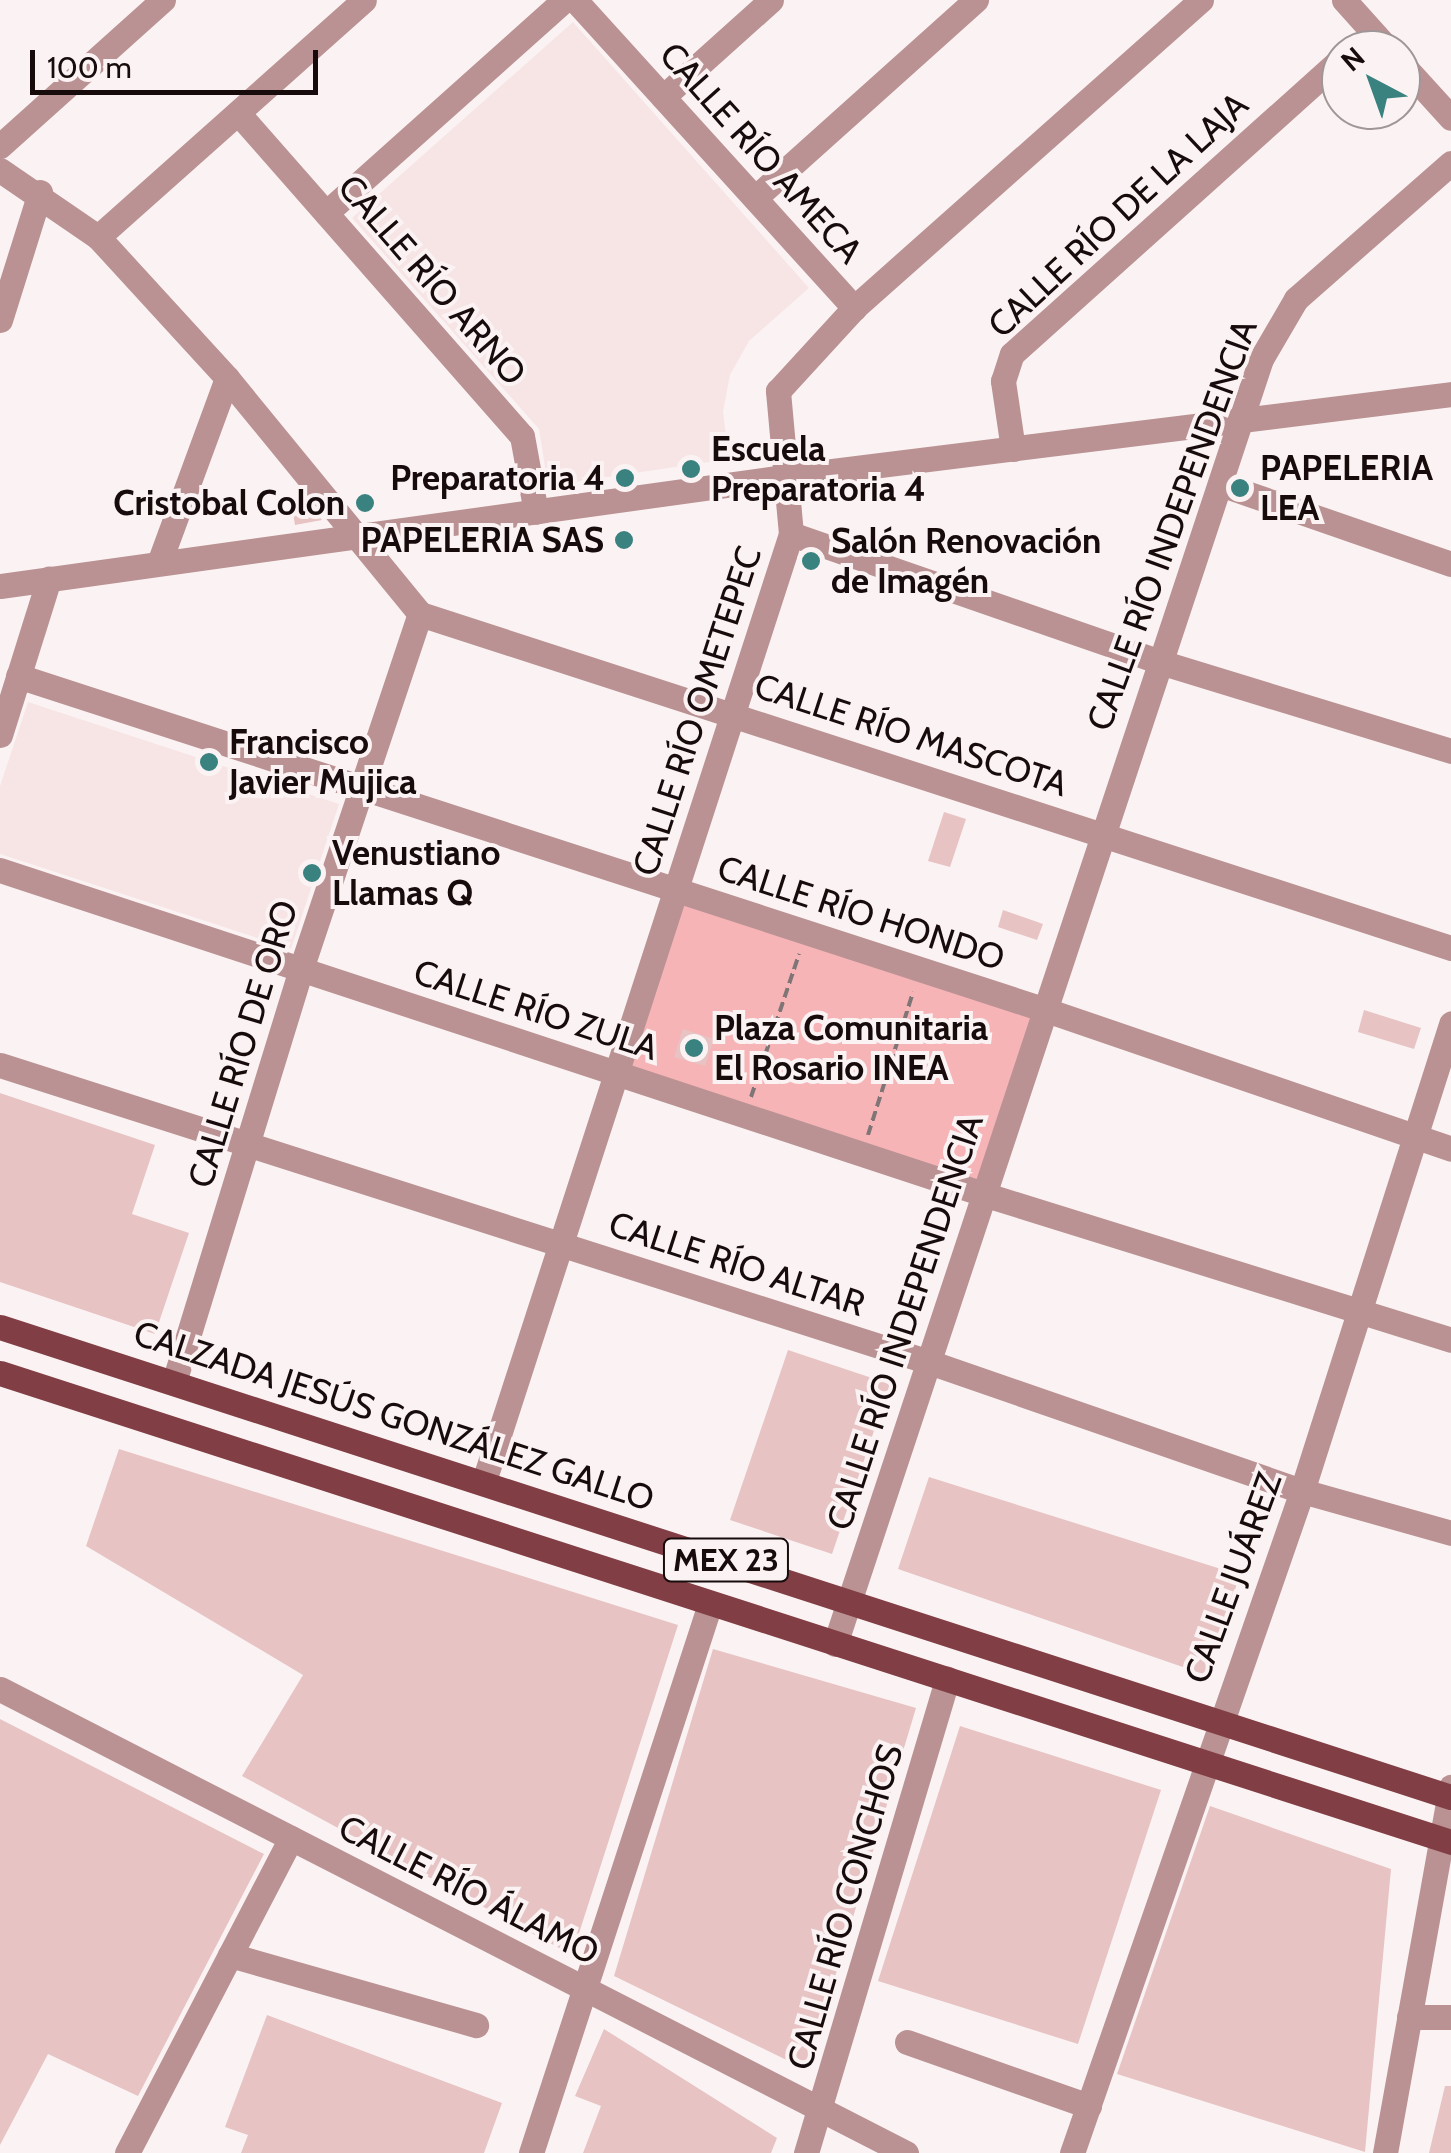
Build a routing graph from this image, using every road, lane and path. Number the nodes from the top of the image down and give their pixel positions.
1 (163, 0) edge
2 (364, 0) edge
3 (564, 0) edge
4 (575, 0) edge
5 (771, 0) edge
6 (976, 0) edge
7 (1201, 0) edge
8 (1344, 0) edge
9 (1370, 30) edge
10 (1321, 77) edge
11 (1421, 85) edge
12 (663, 97) junction
13 (238, 113) junction
14 (1451, 118) edge
15 (0, 146) edge
16 (1451, 163) edge
17 (0, 170) edge
18 (40, 192) junction
19 (755, 198) junction
20 (326, 213) junction
21 (98, 237) junction
22 (854, 308) junction
23 (0, 320) edge
24 (227, 378) junction
25 (1451, 394) edge
26 (1240, 423) junction
27 (1013, 449) junction
28 (784, 477) junction
29 (1220, 484) junction
30 (536, 512) junction
31 (792, 534) junction
32 (360, 535) junction
33 (159, 563) junction
34 (1451, 564) edge
35 (48, 579) junction
36 (0, 586) edge
37 (420, 614) junction
38 (1160, 662) junction
39 (18, 676) junction
40 (733, 714) junction
41 (0, 735) edge
42 (1451, 751) edge
43 (362, 788) junction
44 (1099, 833) junction
45 (0, 870) edge
46 (676, 890) junction
47 (807, 932) junction
48 (1451, 948) edge
49 (301, 969) junction
50 (920, 969) junction
51 (1042, 1009) junction
52 (1451, 1023) edge
53 (0, 1065) edge
54 (616, 1073) junction
55 (744, 1115) junction
56 (1416, 1139) junction
57 (248, 1144) junction
58 (1451, 1149) edge
59 (862, 1154) junction
60 (983, 1194) junction
61 (561, 1245) junction
62 (1360, 1310) junction
63 (0, 1327) edge
64 (1451, 1340) edge
65 (928, 1362) junction
66 (0, 1374) edge
67 (174, 1382) junction
68 (484, 1481) junction
69 (1302, 1491) junction
70 (1451, 1532) edge
71 (852, 1600) junction
72 (710, 1604) junction
73 (835, 1644) junction
74 (948, 1679) junction
75 (0, 1689) edge
76 (1220, 1720) junction
77 (1209, 1763) junction
78 (1450, 1793) edge
79 (291, 1838) junction
80 (1444, 1840) edge
81 (230, 1956) junction
82 (585, 1988) junction
83 (1408, 2017) junction
84 (1451, 2018) edge
85 (476, 2025) dead end
86 (908, 2042) dead end
87 (1089, 2106) junction
88 (822, 2110) junction
89 (127, 2153) edge
90 (531, 2153) edge
91 (806, 2153) edge
92 (906, 2153) edge
93 (1072, 2153) edge
94 (1385, 2153) edge

1 - 15 street
2 - 13 street
3 - 20 street
4 - 12 street, CALLE RÍO AMECA
5 - 12 street
6 - 19 street
7 - 22 street, CALLE RÍO OMETEPEC
8 - 9 street
10 - 27 street, CALLE RÍO DE LA LAJA
11 - 14 street
12 - 19 street, CALLE RÍO AMECA
13 - 20 street, CALLE RÍO ARNO
13 - 21 street
16 - 26 street, CALLE RÍO INDEPENDENCIA
17 - 18 street
18 - 21 street
18 - 23 street
19 - 22 street, CALLE RÍO AMECA
20 - 30 street, CALLE RÍO ARNO
21 - 24 street
22 - 28 street, CALLE RÍO OMETEPEC
24 - 32 street
24 - 33 street
25 - 26 street
26 - 27 street
26 - 29 street, CALLE RÍO INDEPENDENCIA
27 - 28 street
28 - 30 street
28 - 31 street, CALLE RÍO OMETEPEC
29 - 34 street
29 - 38 street, CALLE RÍO INDEPENDENCIA
30 - 32 street
31 - 38 street
31 - 40 street, CALLE RÍO OMETEPEC
32 - 33 street
32 - 37 street
33 - 35 street
35 - 36 street
35 - 39 street
37 - 40 street, CALLE RÍO MASCOTA
37 - 43 street, CALLE RÍO DE ORO
38 - 42 street
38 - 44 street, CALLE RÍO INDEPENDENCIA
39 - 41 street
39 - 43 street, CALLE RÍO HONDO
40 - 44 street, CALLE RÍO MASCOTA
40 - 46 street, CALLE RÍO OMETEPEC
43 - 46 street, CALLE RÍO HONDO
43 - 49 street, CALLE RÍO DE ORO
44 - 48 street, CALLE RÍO MASCOTA
44 - 51 street, CALLE RÍO INDEPENDENCIA
45 - 49 street, CALLE RÍO ZULA
46 - 47 street, CALLE RÍO HONDO
46 - 54 street, CALLE RÍO OMETEPEC
47 - 50 street, CALLE RÍO HONDO
47 - 55 path
49 - 54 street, CALLE RÍO ZULA
49 - 57 street, CALLE RÍO DE ORO
50 - 51 street, CALLE RÍO HONDO
50 - 59 path
51 - 56 street, CALLE RÍO HONDO
51 - 60 street, CALLE RÍO INDEPENDENCIA
52 - 56 street, CALLE JUÁREZ
53 - 57 street, CALLE RÍO ALTAR
54 - 55 street, CALLE RÍO ZULA
54 - 61 street, CALLE RÍO OMETEPEC
55 - 59 street, CALLE RÍO ZULA
56 - 58 street, CALLE RÍO HONDO
56 - 62 street, CALLE JUÁREZ
57 - 61 street, CALLE RÍO ALTAR
57 - 67 street, CALLE RÍO DE ORO
59 - 60 street, CALLE RÍO ZULA
60 - 62 street, CALLE RÍO ZULA
60 - 65 street, CALLE RÍO INDEPENDENCIA
61 - 65 street, CALLE RÍO ALTAR
61 - 68 street, CALLE RÍO OMETEPEC
62 - 64 street, CALLE RÍO ZULA
62 - 69 street, CALLE JUÁREZ
63 - 67 main road, CALZADA JESÚS GONZÁLEZ GALLO / MEX 23
65 - 69 street, CALLE RÍO ALTAR
65 - 71 street, CALLE RÍO INDEPENDENCIA
66 - 72 main road, MEX 23
67 - 68 main road, CALZADA JESÚS GONZÁLEZ GALLO / MEX 23
68 - 71 main road, CALZADA JESÚS GONZÁLEZ GALLO / MEX 23
69 - 70 street, CALLE RÍO ALTAR
69 - 76 street, CALLE JUÁREZ
71 - 73 street, CALLE RÍO INDEPENDENCIA
71 - 76 main road, CALZADA JESÚS GONZÁLEZ GALLO / MEX 23
72 - 73 main road, MEX 23
72 - 82 street
73 - 74 main road, MEX 23
74 - 77 main road, MEX 23
74 - 88 street, CALLE RÍO CONCHOS
75 - 79 street, CALLE RÍO ÁLAMO
76 - 77 street, CALLE JUÁREZ
76 - 78 main road, CALZADA JESÚS GONZÁLEZ GALLO / MEX 23
77 - 80 main road, MEX 23
77 - 87 street, CALLE JUÁREZ
78 - 80 street
79 - 81 street
79 - 82 street, CALLE RÍO ÁLAMO
80 - 83 street
81 - 85 street
81 - 89 street
82 - 88 street, CALLE RÍO ÁLAMO
82 - 90 street
83 - 84 street
83 - 94 street
86 - 87 street
87 - 93 street, CALLE JUÁREZ
88 - 91 street, CALLE RÍO CONCHOS
88 - 92 street, CALLE RÍO ÁLAMO

